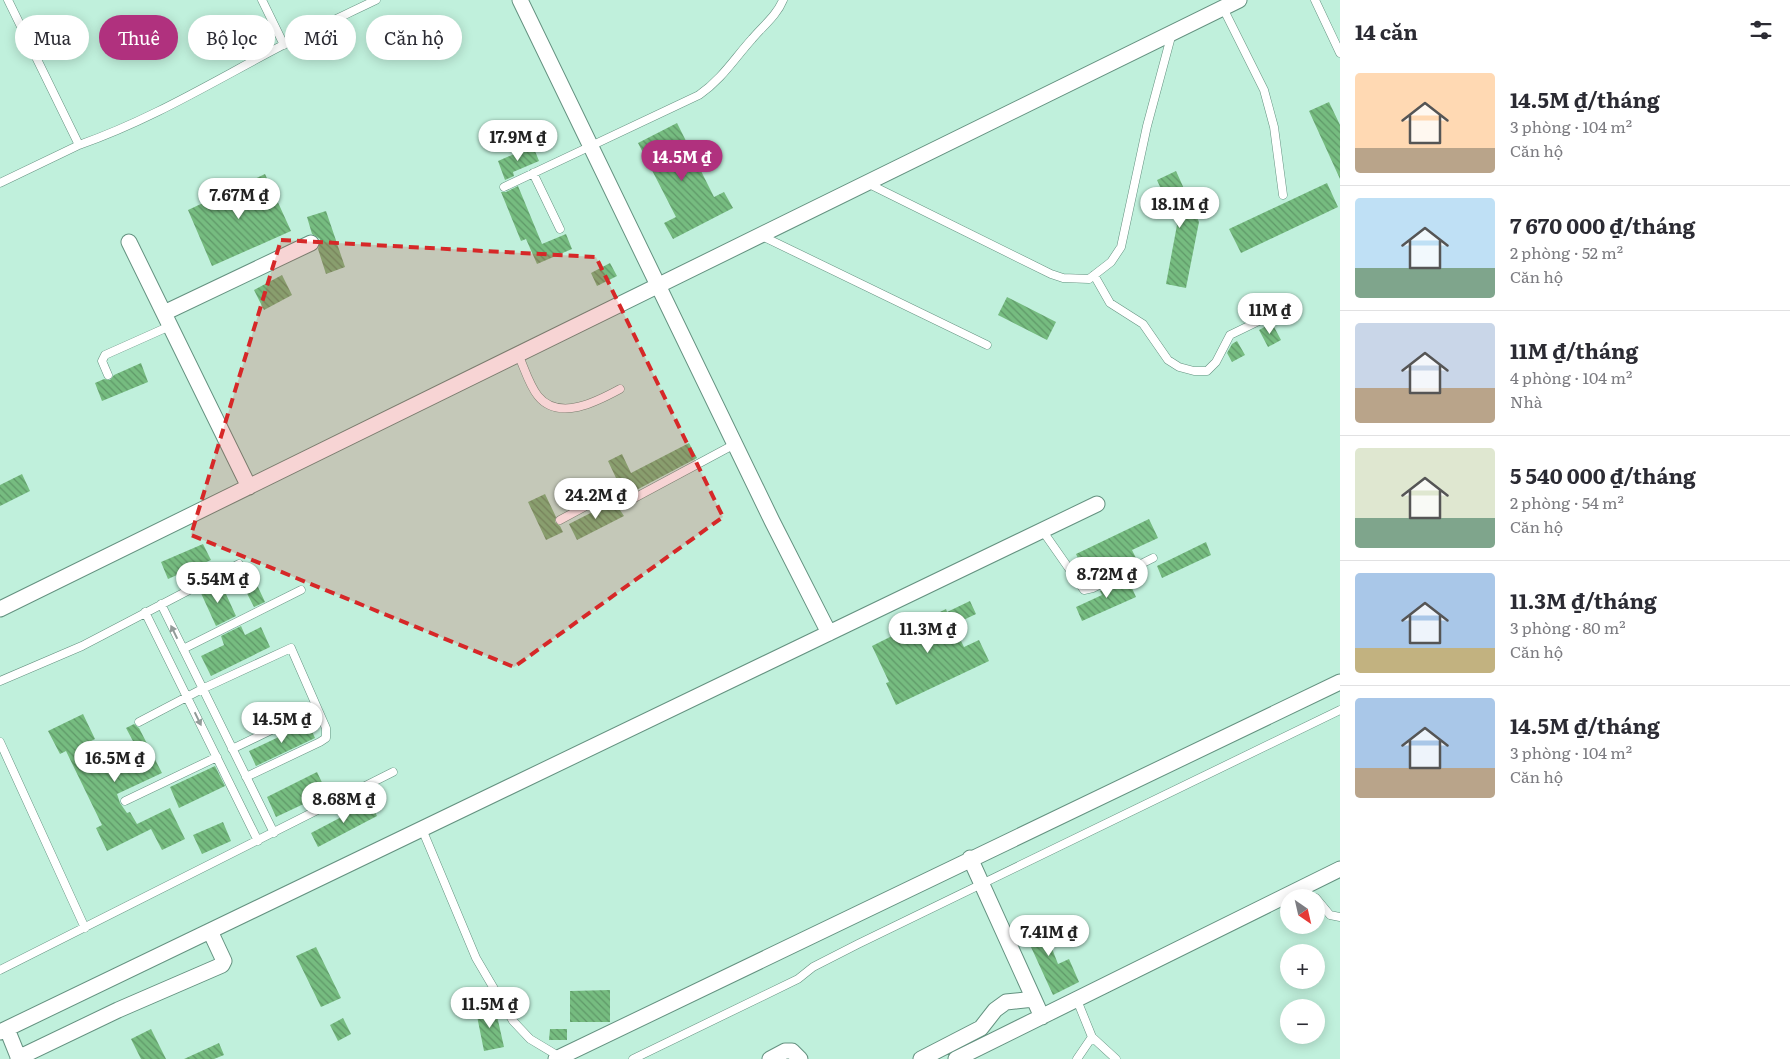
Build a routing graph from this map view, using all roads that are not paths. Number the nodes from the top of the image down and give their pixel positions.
1 (8, 0) edge
2 (262, 0) edge
3 (376, 0) edge
4 (520, 0) edge
5 (783, 0) edge
6 (1239, 0) edge
7 (1315, 0) edge
8 (1223, 8) junction
9 (1172, 34) junction
10 (284, 45) junction
11 (1340, 53) edge
12 (78, 145) junction
13 (591, 146) junction
14 (533, 174) junction
15 (0, 183) edge
16 (869, 184) junction
17 (504, 187) dead end
18 (1283, 195) dead end
19 (560, 229) dead end
20 (761, 235) junction
21 (129, 242) dead end
22 (311, 243) dead end
23 (1094, 276) junction
24 (659, 285) junction
25 (167, 320) junction
26 (1261, 320) dead end
27 (987, 345) dead end
28 (518, 354) junction
29 (108, 375) dead end
30 (620, 389) dead end
31 (736, 444) junction
32 (249, 487) junction
33 (1097, 504) dead end
34 (560, 520) dead end
35 (1042, 530) junction
36 (1153, 558) dead end
37 (239, 564) dead end
38 (301, 590) dead end
39 (161, 604) junction
40 (0, 609) edge
41 (145, 612) junction
42 (829, 633) junction
43 (183, 649) junction
44 (0, 681) edge
45 (1340, 682) edge
46 (202, 689) junction
47 (187, 697) junction
48 (318, 708) junction
49 (1340, 710) edge
50 (139, 722) dead end
51 (0, 742) edge
52 (232, 749) junction
53 (217, 758) junction
54 (393, 772) dead end
55 (246, 776) junction
56 (124, 801) dead end
57 (422, 829) junction
58 (274, 833) junction
59 (258, 840) junction
60 (970, 858) junction
61 (1340, 869) edge
62 (982, 884) junction
63 (1318, 889) edge
64 (1280, 909) edge
65 (1325, 909) edge
66 (1340, 916) edge
67 (85, 928) junction
68 (210, 931) junction
69 (0, 970) edge
70 (1034, 999) junction
71 (1077, 1000) junction
72 (1042, 1017) junction
73 (3, 1031) edge
74 (1092, 1037) junction
75 (18, 1058) edge
76 (558, 1058) edge
77 (633, 1059) edge
78 (770, 1059) edge
79 (800, 1059) edge
80 (921, 1059) edge
81 (956, 1059) edge
82 (1078, 1059) edge
83 (1116, 1059) edge

1 - 12 lane
2 - 10 lane
3 - 10 lane
4 - 13 street
5 - 13 lane
6 - 8 street
7 - 11 lane
8 - 9 street
8 - 18 lane
9 - 16 street
9 - 23 lane
10 - 12 lane
12 - 15 lane
13 - 14 lane
13 - 24 street
14 - 17 lane
14 - 19 lane
16 - 20 street
16 - 23 lane
20 - 24 street
20 - 27 lane
21 - 25 street
22 - 25 street
23 - 26 lane
24 - 28 street
24 - 31 street
25 - 29 lane
25 - 32 street
28 - 30 lane
28 - 32 street
31 - 34 lane
31 - 42 street
32 - 40 street
33 - 35 street
35 - 36 lane
35 - 42 street
37 - 39 lane
38 - 43 lane
39 - 41 lane
43 -> 39 lane
41 - 44 lane
41 - 47 lane
42 - 57 street
43 - 46 lane
45 - 60 street
46 - 47 lane
46 - 48 lane
46 - 52 lane
47 - 50 lane
47 -> 53 lane
48 - 52 lane
48 - 55 lane
49 - 62 lane
51 - 67 lane
52 - 55 lane
53 - 56 lane
53 - 59 lane
54 - 58 lane
55 - 58 lane
57 - 68 street
57 - 76 lane
58 - 59 lane
59 - 67 lane
60 - 62 street
60 - 76 street
61 - 63 street
62 - 70 street
62 - 77 lane
64 - 71 street
65 - 66 lane
67 - 69 lane
68 - 73 street
68 - 75 street
70 - 72 street
70 - 80 street
71 - 72 street
71 - 74 lane
72 - 81 street
73 - 75 street
74 - 82 lane
74 - 83 lane
78 - 79 street

